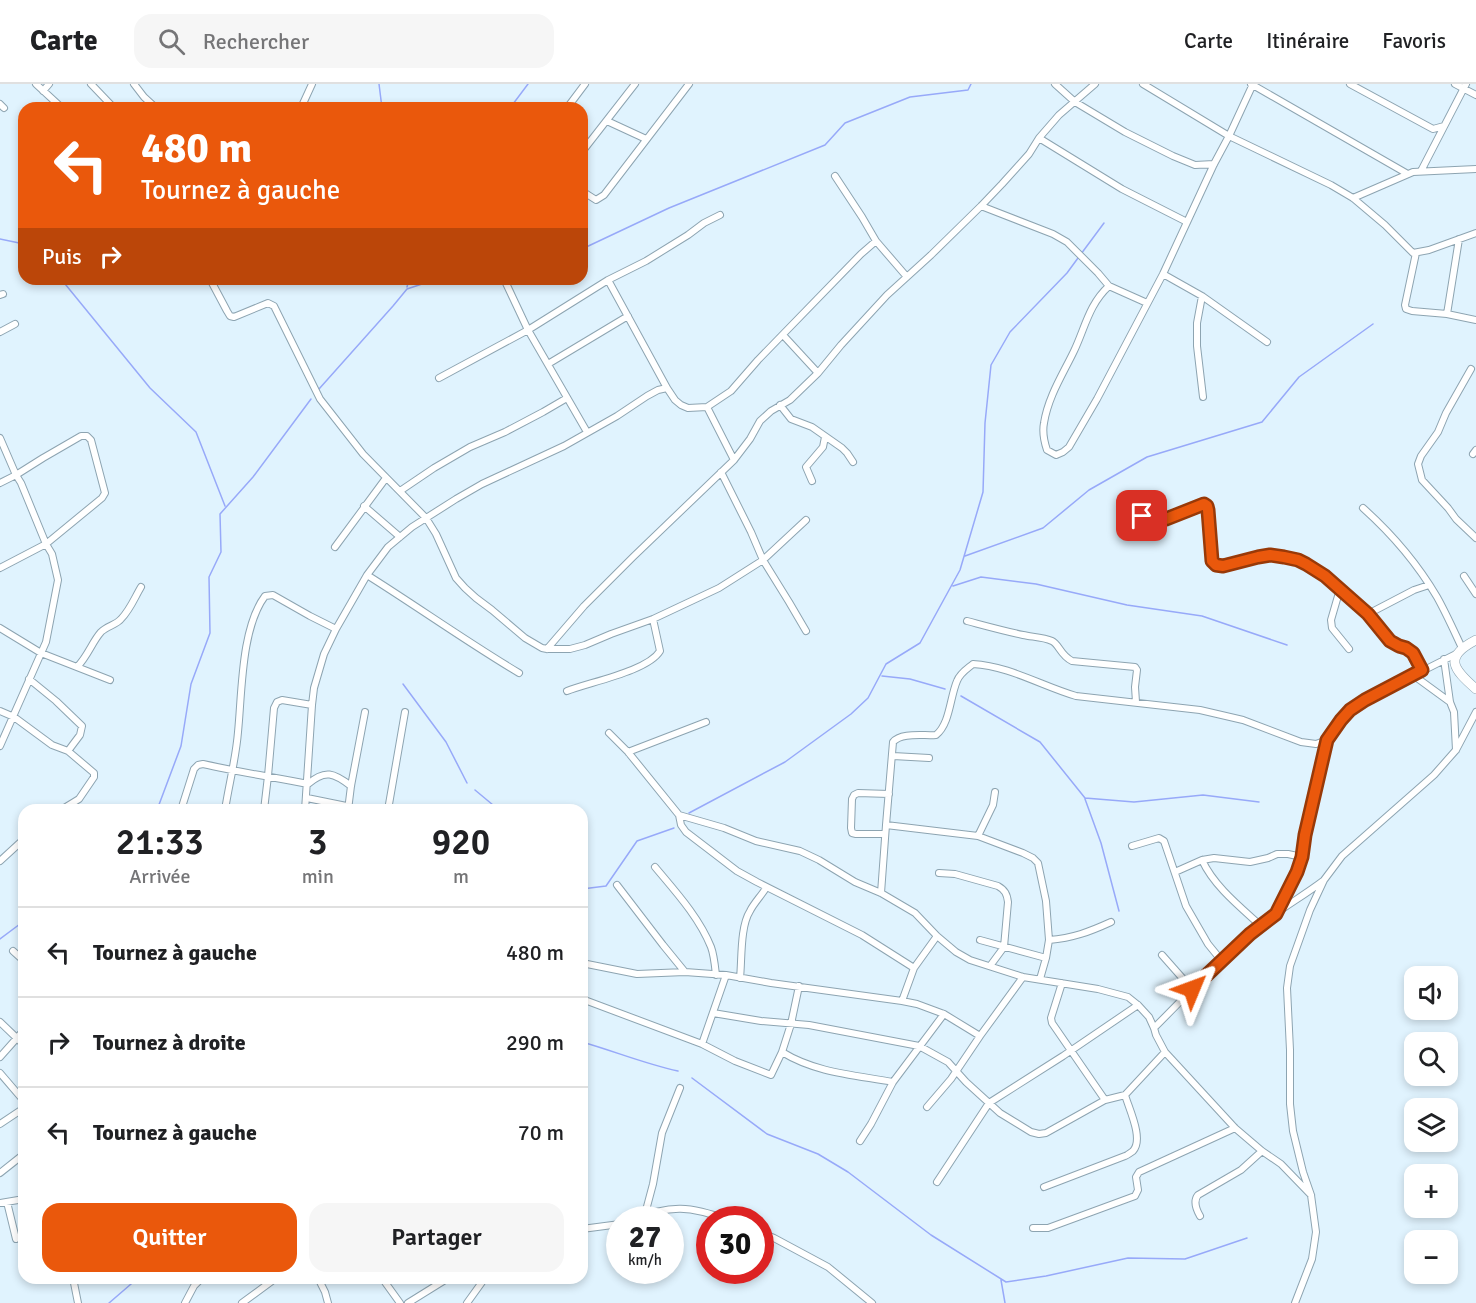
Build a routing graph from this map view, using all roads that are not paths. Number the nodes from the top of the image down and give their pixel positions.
1 (36, 84) edge
2 (50, 84) edge
3 (91, 84) edge
4 (134, 84) edge
5 (312, 84) edge
6 (585, 84) edge
7 (635, 84) edge
8 (689, 84) edge
9 (1055, 84) edge
10 (1095, 84) edge
11 (1143, 84) edge
12 (1252, 84) edge
13 (1350, 84) edge
14 (1455, 84) edge
15 (1465, 86) edge
16 (43, 91) junction
17 (1476, 95) edge
18 (55, 102) edge
19 (108, 102) edge
20 (149, 102) edge
21 (304, 102) edge
22 (572, 102) edge
23 (1076, 102) junction
24 (607, 121) junction
25 (1444, 126) junction
26 (1433, 129) junction
27 (1229, 136) junction
28 (1040, 138) junction
29 (646, 139) junction
30 (1437, 140) junction
31 (588, 145) edge
32 (1214, 164) junction
33 (1476, 169) edge
34 (1421, 171) junction
35 (1407, 174) junction
36 (836, 176) dead end
37 (588, 195) edge
38 (1353, 198) junction
39 (981, 206) junction
40 (720, 215) dead end
41 (1187, 222) junction
42 (1476, 233) edge
43 (1459, 239) junction
44 (876, 241) junction
45 (1416, 253) junction
46 (1163, 274) junction
47 (907, 277) junction
48 (608, 280) junction
49 (213, 285) edge
50 (507, 285) edge
51 (1109, 286) junction
52 (1202, 296) junction
53 (1147, 303) junction
54 (1447, 314) junction
55 (628, 316) junction
56 (1476, 320) edge
57 (15, 324) dead end
58 (528, 330) junction
59 (0, 332) edge
60 (783, 335) junction
61 (1267, 342) dead end
62 (548, 364) junction
63 (1471, 369) dead end
64 (818, 373) junction
65 (439, 378) dead end
66 (667, 388) junction
67 (1203, 397) dead end
68 (567, 398) junction
69 (780, 405) junction
70 (707, 407) junction
71 (586, 432) junction
72 (825, 437) junction
73 (0, 438) edge
74 (734, 460) junction
75 (853, 462) dead end
76 (721, 472) junction
77 (16, 475) junction
78 (387, 478) junction
79 (812, 481) dead end
80 (0, 483) edge
81 (400, 490) junction
82 (364, 506) junction
83 (1363, 508) dead end
84 (1142, 516) dead end
85 (426, 518) junction
86 (806, 520) dead end
87 (400, 537) junction
88 (1476, 538) edge
89 (46, 544) junction
90 (335, 547) dead end
91 (763, 560) junction
92 (0, 568) edge
93 (367, 575) junction
94 (1464, 576) dead end
95 (1429, 585) junction
96 (141, 586) dead end
97 (1340, 589) junction
98 (1476, 594) edge
99 (1368, 614) junction
100 (653, 620) junction
101 (967, 621) dead end
102 (0, 627) edge
103 (336, 629) junction
104 (806, 631) dead end
105 (1476, 640) edge
106 (547, 649) junction
107 (1349, 649) dead end
108 (1460, 651) junction
109 (41, 653) junction
110 (1444, 659) junction
111 (77, 667) junction
112 (1422, 670) junction
113 (519, 673) dead end
114 (1413, 675) junction
115 (29, 679) junction
116 (110, 680) dead end
117 (1476, 689) edge
118 (567, 691) dead end
119 (1136, 702) junction
120 (1450, 702) junction
121 (312, 705) junction
122 (0, 711) edge
123 (364, 712) dead end
124 (405, 712) dead end
125 (1476, 712) edge
126 (14, 717) junction
127 (706, 722) dead end
128 (609, 733) dead end
129 (1327, 740) junction
130 (0, 746) edge
131 (1456, 750) junction
132 (68, 751) junction
133 (628, 752) junction
134 (893, 756) junction
135 (929, 758) dead end
136 (232, 771) junction
137 (268, 776) junction
138 (308, 784) junction
139 (351, 786) junction
140 (995, 792) dead end
141 (889, 794) junction
142 (307, 798) junction
143 (71, 804) edge
144 (183, 804) edge
145 (226, 804) edge
146 (265, 804) edge
147 (306, 804) edge
148 (329, 804) edge
149 (349, 804) edge
150 (389, 804) edge
151 (679, 815) junction
152 (886, 825) junction
153 (885, 834) junction
154 (978, 836) junction
155 (18, 843) edge
156 (1132, 846) dead end
157 (3, 853) edge
158 (1302, 857) junction
159 (1202, 860) junction
160 (0, 861) edge
161 (655, 867) dead end
162 (1175, 872) junction
163 (939, 873) dead end
164 (1324, 880) junction
165 (617, 885) dead end
166 (766, 888) junction
167 (881, 893) junction
168 (1276, 914) junction
169 (1111, 922) dead end
170 (1260, 925) junction
171 (937, 936) junction
172 (980, 940) dead end
173 (1049, 940) junction
174 (1005, 947) junction
175 (13, 951) dead end
176 (1162, 955) dead end
177 (18, 956) edge
178 (1047, 958) junction
179 (1221, 960) junction
180 (588, 964) edge
181 (990, 966) junction
182 (914, 968) junction
183 (685, 972) junction
184 (716, 975) junction
185 (726, 975) junction
186 (1023, 977) junction
187 (740, 978) junction
188 (1040, 979) junction
189 (1062, 983) junction
190 (799, 986) junction
191 (1192, 989) junction
192 (588, 1001) edge
193 (902, 1001) junction
194 (1138, 1005) junction
195 (713, 1012) junction
196 (944, 1014) junction
197 (0, 1022) edge
198 (791, 1023) junction
199 (1154, 1028) junction
200 (980, 1036) junction
201 (18, 1038) joint
202 (702, 1044) junction
203 (919, 1046) junction
204 (1072, 1050) junction
205 (782, 1052) junction
206 (1165, 1052) junction
207 (0, 1057) edge
208 (957, 1071) junction
209 (0, 1072) edge
210 (893, 1082) junction
211 (680, 1088) dead end
212 (18, 1094) edge
213 (1125, 1095) junction
214 (1105, 1100) junction
215 (989, 1103) junction
216 (927, 1107) dead end
217 (18, 1112) edge
218 (0, 1124) edge
219 (1235, 1128) junction
220 (860, 1141) dead end
221 (1262, 1151) junction
222 (18, 1159) edge
223 (0, 1173) edge
224 (937, 1182) dead end
225 (1044, 1187) dead end
226 (1311, 1195) junction
227 (18, 1200) edge
228 (3, 1202) edge
229 (647, 1206) edge
230 (1200, 1216) dead end
231 (606, 1226) edge
232 (588, 1228) edge
233 (1034, 1228) dead end
234 (774, 1238) edge
235 (15, 1239) dead end
236 (74, 1284) edge
237 (196, 1284) edge
238 (268, 1284) edge
239 (321, 1284) edge
240 (386, 1284) edge
241 (439, 1284) edge
242 (481, 1285) edge
243 (78, 1303) edge
244 (185, 1303) edge
245 (242, 1303) edge
246 (328, 1303) edge
247 (400, 1303) edge
248 (408, 1303) edge
249 (467, 1303) edge
250 (872, 1303) edge
251 (1295, 1303) edge

1 - 16 street
2 - 16 street
3 - 19 street
4 - 20 street
5 - 21 street
6 - 22 street
7 - 24 street
8 - 29 street
9 - 23 street
10 - 23 street
11 - 27 street
12 - 27 street
12 - 35 street
13 - 26 street
14 - 15 street
15 - 17 street
15 - 25 street
16 - 18 street
23 - 28 street
23 - 32 street
24 - 29 street
24 - 31 street
25 - 26 street
25 - 30 street
26 - 30 street
27 - 32 street
27 - 38 street
28 - 39 street
28 - 41 street
29 - 37 street
30 - 34 street
32 - 41 street
33 - 34 street
34 - 35 street
35 - 38 street
36 - 44 street
38 - 45 street
39 - 47 street
39 - 51 street
40 - 48 street
41 - 46 street
42 - 43 street
43 - 45 street
43 - 54 street
44 - 47 street
44 - 60 street
45 - 54 street
46 - 52 street
46 - 53 street
47 - 64 street
48 - 55 street
48 - 58 street
49 - 78 street
50 - 58 street
51 - 53 street
51 - 53 street
52 - 61 street
52 - 67 street
54 - 56 street
55 - 62 street
55 - 66 street
57 - 59 street
58 - 62 street
58 - 65 street
60 - 64 street
60 - 70 street
62 - 68 street
63 - 88 street
64 - 69 street
66 - 70 street
66 - 71 street
68 - 71 street
68 - 81 street
69 - 72 street
69 - 74 street
70 - 74 street
71 - 85 street
72 - 75 street
72 - 79 street
73 - 77 street
74 - 76 street
76 - 91 street
76 - 106 street
77 - 80 street
77 - 89 street
77 - 89 street
78 - 81 street
78 - 82 street
81 - 85 street
82 - 87 street
82 - 90 street
83 - 95 street
84 - 97 street
85 - 87 street
85 - 106 street
86 - 91 street
87 - 93 street
89 - 92 street
89 - 109 street
91 - 100 street
91 - 104 street
93 - 103 street
93 - 113 street
94 - 98 street
95 - 99 street
95 - 108 street
96 - 111 street
97 - 99 street
97 - 107 street
99 - 112 street
100 - 106 street
100 - 118 street
101 - 119 street
102 - 109 street
103 - 121 street
103 - 136 street
105 - 108 street
108 - 110 street
108 - 117 street
109 - 111 street
109 - 115 street
110 - 112 street
110 - 120 street
111 - 116 street
112 - 114 street
114 - 120 street
114 - 129 street
115 - 126 street
115 - 132 street
119 - 129 street
119 - 134 street
120 - 131 street
121 - 137 street
121 - 138 street
122 - 126 street
123 - 139 street
124 - 150 street
125 - 131 street
126 - 130 street
126 - 132 street
127 - 133 street
128 - 133 street
129 - 158 street
131 - 164 street
132 - 143 street
133 - 151 street
134 - 135 street
134 - 141 street
136 - 137 street
136 - 144 street
136 - 145 street
137 - 138 street
137 - 146 street
138 - 139 street
138 - 142 street
139 - 149 street
140 - 154 street
141 - 152 street
141 - 153 street
142 - 147 street
142 - 148 street
151 - 166 street
151 - 167 street
152 - 153 street
152 - 154 street
153 - 167 street
154 - 173 street
155 - 157 street
156 - 162 street
157 - 160 street
158 - 159 street
158 - 168 street
159 - 162 street
159 - 170 street
161 - 184 street
162 - 179 street
163 - 174 street
164 - 168 street
164 - 226 street
165 - 183 street
166 - 182 street
166 - 187 street
167 - 171 street
168 - 170 street
169 - 173 street
170 - 179 street
171 - 181 street
171 - 182 street
172 - 174 street
173 - 178 street
174 - 178 street
174 - 181 street
175 - 177 street
176 - 191 street
178 - 188 street
179 - 191 street
180 - 183 street
181 - 186 street
182 - 193 street
183 - 184 street
184 - 185 street
185 - 187 street
185 - 195 street
186 - 188 street
186 - 200 street
187 - 190 street
188 - 189 street
189 - 194 street
189 - 204 street
190 - 193 street
190 - 198 street
191 - 199 street
192 - 202 street
193 - 196 street
194 - 199 street
194 - 204 street
195 - 198 street
195 - 202 street
196 - 200 street
196 - 203 street
197 - 201 street
198 - 203 street
198 - 205 street
199 - 206 street
200 - 208 street
201 - 207 street
202 - 205 street
203 - 208 street
203 - 210 street
204 - 214 street
204 - 215 street
205 - 210 street
206 - 213 street
206 - 219 street
208 - 215 street
208 - 216 street
209 - 212 street
210 - 220 street
211 - 229 street
213 - 214 street
213 - 225 street
214 - 215 street
215 - 224 street
217 - 218 street
219 - 221 street
219 - 233 street
221 - 226 street
221 - 230 street
222 - 223 street
226 - 251 street
227 - 228 street
228 - 235 street
231 - 232 street
234 - 250 street
236 - 243 street
237 - 244 street
238 - 245 street
239 - 246 street
240 - 247 street
241 - 248 street
242 - 249 street

